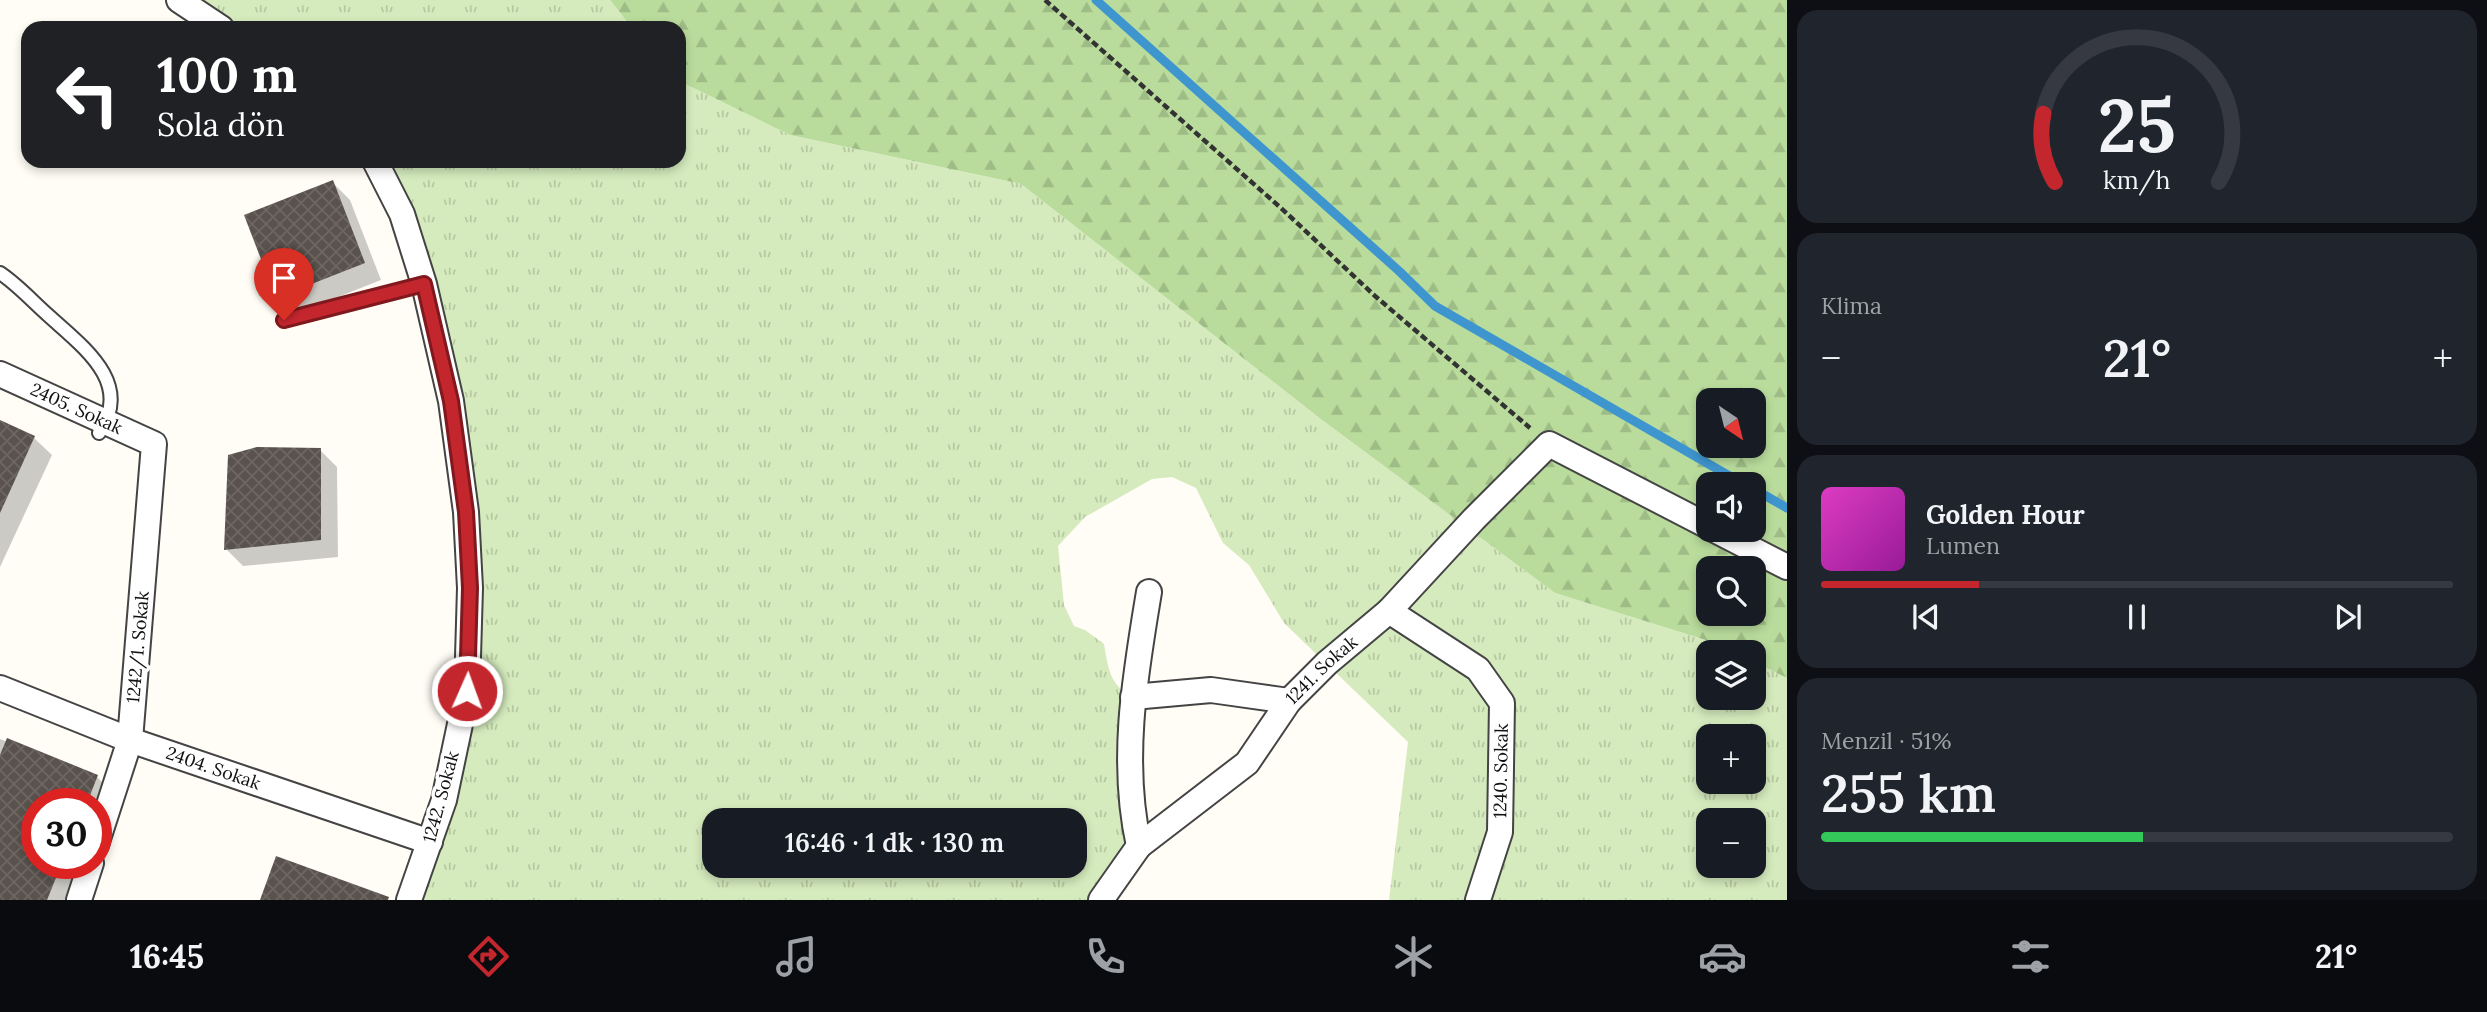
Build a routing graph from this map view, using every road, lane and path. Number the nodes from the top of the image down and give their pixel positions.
1 (179, 0) edge
2 (1045, 0) edge
3 (210, 21) edge
4 (378, 168) edge
5 (0, 273) edge
6 (424, 284) junction
7 (284, 320) dead end
8 (0, 374) edge
9 (99, 433) dead end
10 (154, 444) joint
11 (1549, 444) junction
12 (1696, 521) edge
13 (1738, 542) edge
14 (1787, 567) edge
15 (1149, 592) dead end
16 (1389, 611) junction
17 (0, 688) edge
18 (1133, 697) junction
19 (1289, 701) junction
20 (130, 740) junction
21 (112, 796) edge
22 (430, 842) junction
23 (1139, 846) junction
24 (86, 879) edge
25 (79, 900) edge
26 (409, 900) edge
27 (1101, 900) edge
28 (1478, 900) edge

1 - 3 street
2 - 11 path
4 - 6 street, 1242. Sokak
5 - 9 lane
6 - 7 lane
6 - 22 street, 1242. Sokak
8 - 10 street, 2405. Sokak
10 - 20 street, 1242/1. Sokak
11 - 12 street
11 - 16 street, 1241. Sokak
13 - 14 street
15 - 18 street
16 - 19 street, 1241. Sokak
16 - 28 street, 1240. Sokak
17 - 20 street, 2404. Sokak
18 - 19 street
18 - 23 street
19 - 23 street, 1241. Sokak
20 - 21 street, 1242/1. Sokak
20 - 22 street, 2404. Sokak
22 - 26 street, 1242. Sokak
23 - 27 street, 1241. Sokak
24 - 25 street

